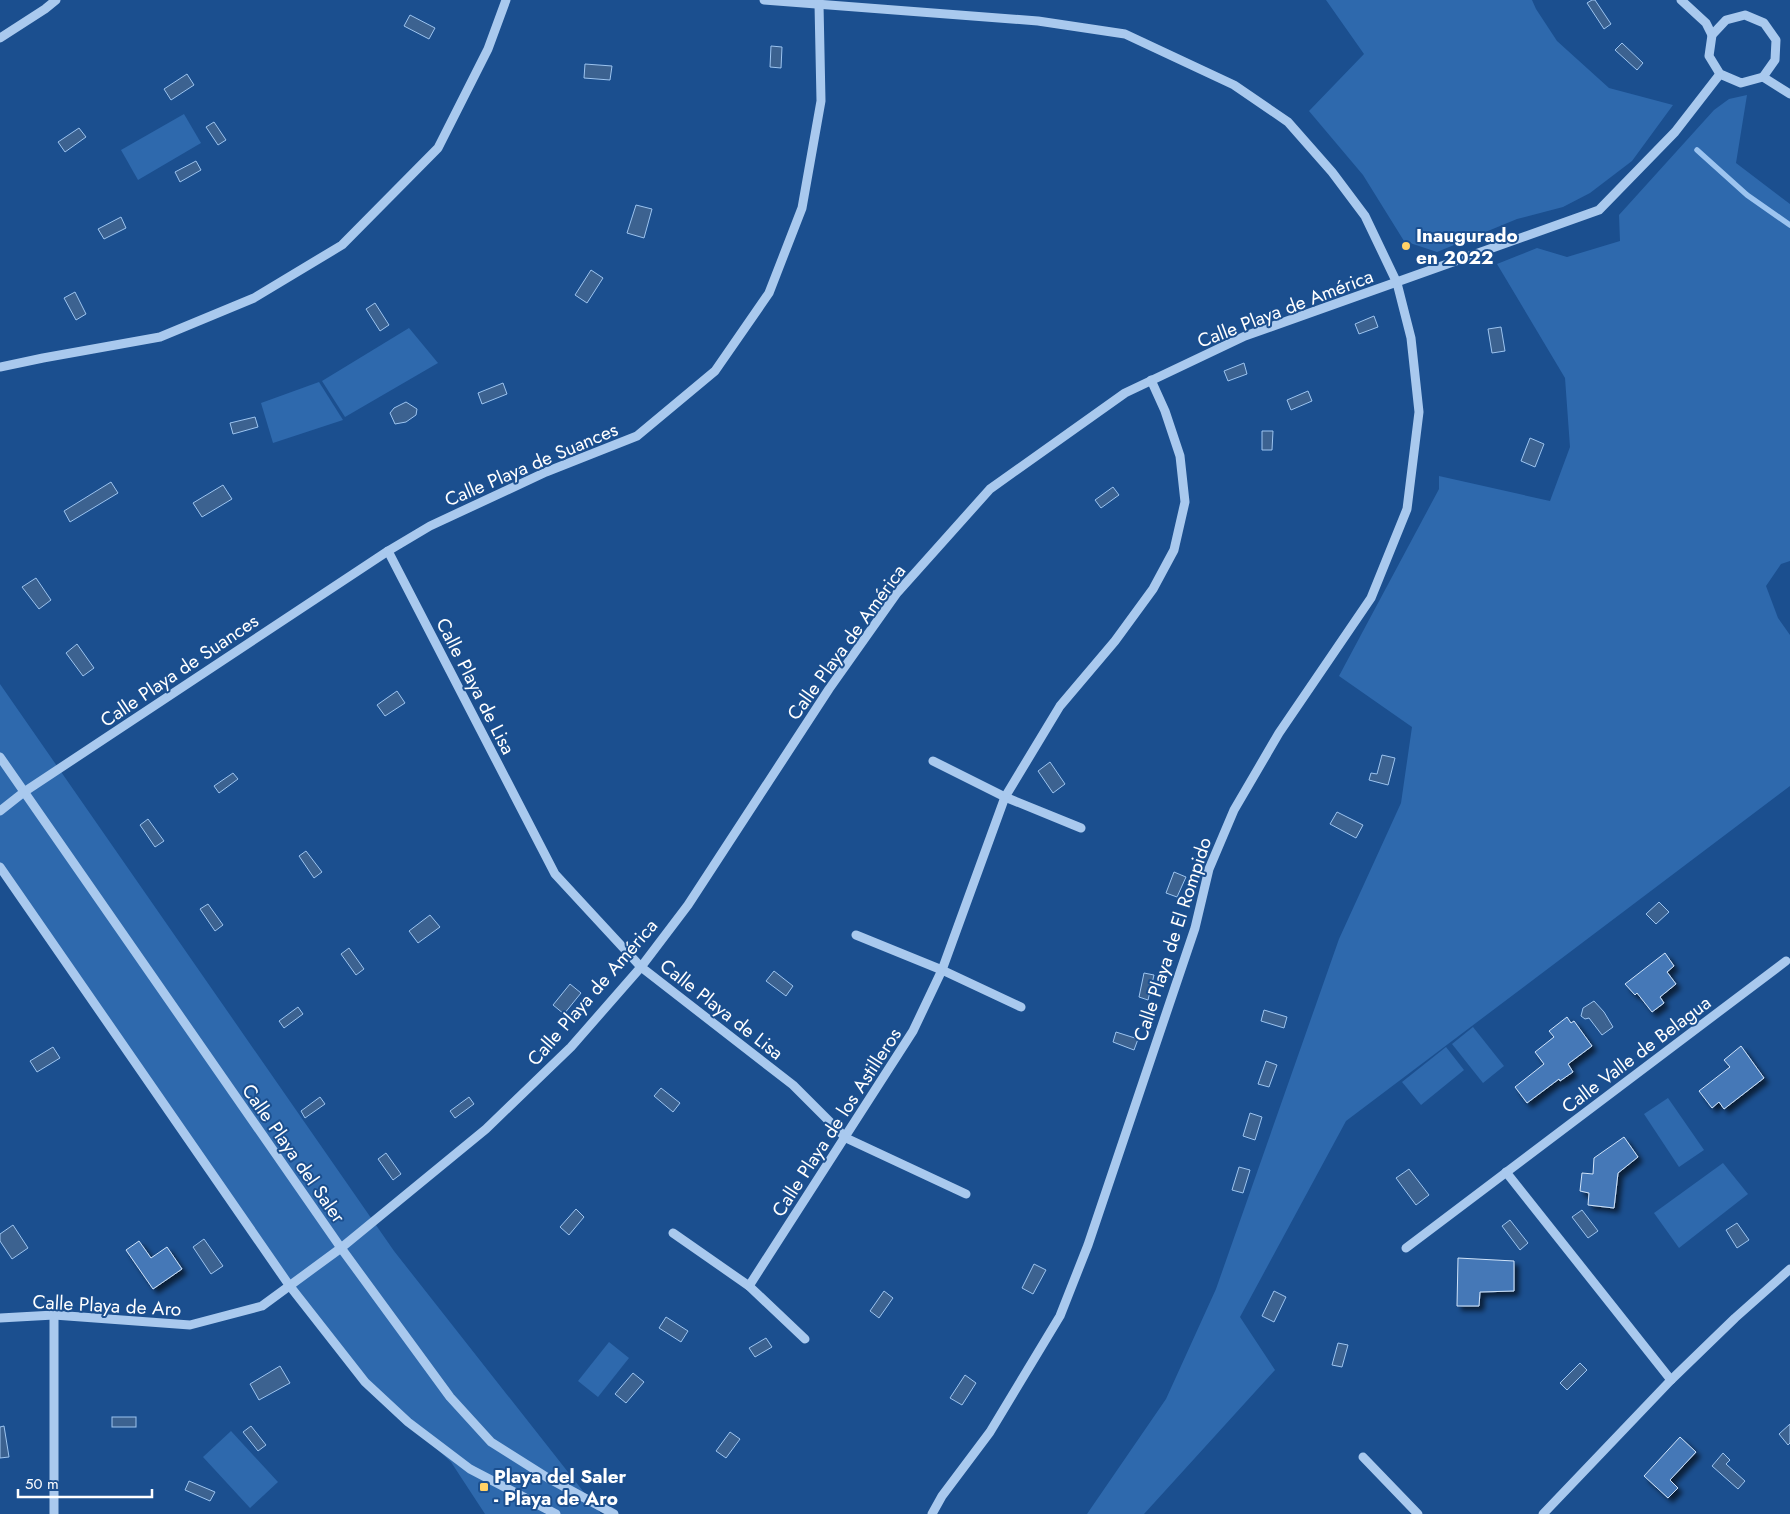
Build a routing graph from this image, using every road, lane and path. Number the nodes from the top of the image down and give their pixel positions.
1 (56, 0) edge
2 (506, 0) edge
3 (764, 0) edge
4 (1681, 0) edge
5 (820, 4) junction
6 (1712, 35) junction
7 (0, 38) edge
8 (1720, 74) junction
9 (1763, 76) junction
10 (1790, 94) edge
11 (1397, 283) junction
12 (0, 367) edge
13 (1151, 380) junction
14 (388, 551) junction
15 (0, 757) edge
16 (933, 761) dead end
17 (24, 792) junction
18 (1005, 797) junction
19 (0, 811) edge
20 (1081, 828) dead end
21 (0, 867) edge
22 (856, 935) dead end
23 (1786, 961) dead end
24 (642, 967) junction
25 (942, 970) junction
26 (1021, 1007) dead end
27 (846, 1138) junction
28 (1506, 1172) junction
29 (966, 1194) dead end
30 (673, 1233) dead end
31 (341, 1248) junction
32 (1406, 1248) dead end
33 (1790, 1269) edge
34 (289, 1285) junction
35 (749, 1286) junction
36 (54, 1315) junction
37 (0, 1318) edge
38 (806, 1340) dead end
39 (1671, 1380) junction
40 (1363, 1456) dead end
41 (54, 1514) edge
42 (556, 1514) edge
43 (614, 1514) edge
44 (932, 1514) edge
45 (1418, 1514) edge
46 (1543, 1514) edge

1 - 7 street
2 - 12 street
3 - 5 street, Calle Playa de El Rompido
4 - 6 street
5 - 11 street, Calle Playa de El Rompido
5 - 14 street, Calle Playa de Suances
6 - 8 street
6 - 9 street
8 - 9 street
8 - 11 street, Calle Playa de América
9 - 10 street
11 - 13 street, Calle Playa de América
11 - 44 street, Calle Playa de El Rompido
13 - 18 street, Calle Playa de los Astilleros
13 - 24 street, Calle Playa de América
14 - 17 street, Calle Playa de Suances
14 - 24 street, Calle Playa de Lisa
15 - 17 street, Calle Playa del Saler
16 - 18 street
17 - 19 street, Calle Playa de Suances
17 - 31 street, Calle Playa del Saler
18 - 20 street
18 - 25 street, Calle Playa de los Astilleros
21 - 34 street
22 - 25 street
23 - 28 street, Calle Valle de Belagua
24 - 27 street, Calle Playa de Lisa
24 - 31 street, Calle Playa de América
25 - 26 street
25 - 27 street, Calle Playa de los Astilleros
27 - 29 street, Calle Playa de Lisa
27 - 35 street, Calle Playa de los Astilleros
28 - 32 street, Calle Valle de Belagua
28 - 39 street
30 - 35 street
31 - 34 street, Calle Playa de Aro
31 - 43 street, Calle Playa del Saler
33 - 39 street
34 - 36 street, Calle Playa de Aro
34 - 42 street
35 - 38 street
36 - 37 street, Calle Playa de Aro
36 - 41 street
39 - 46 street
40 - 45 street

